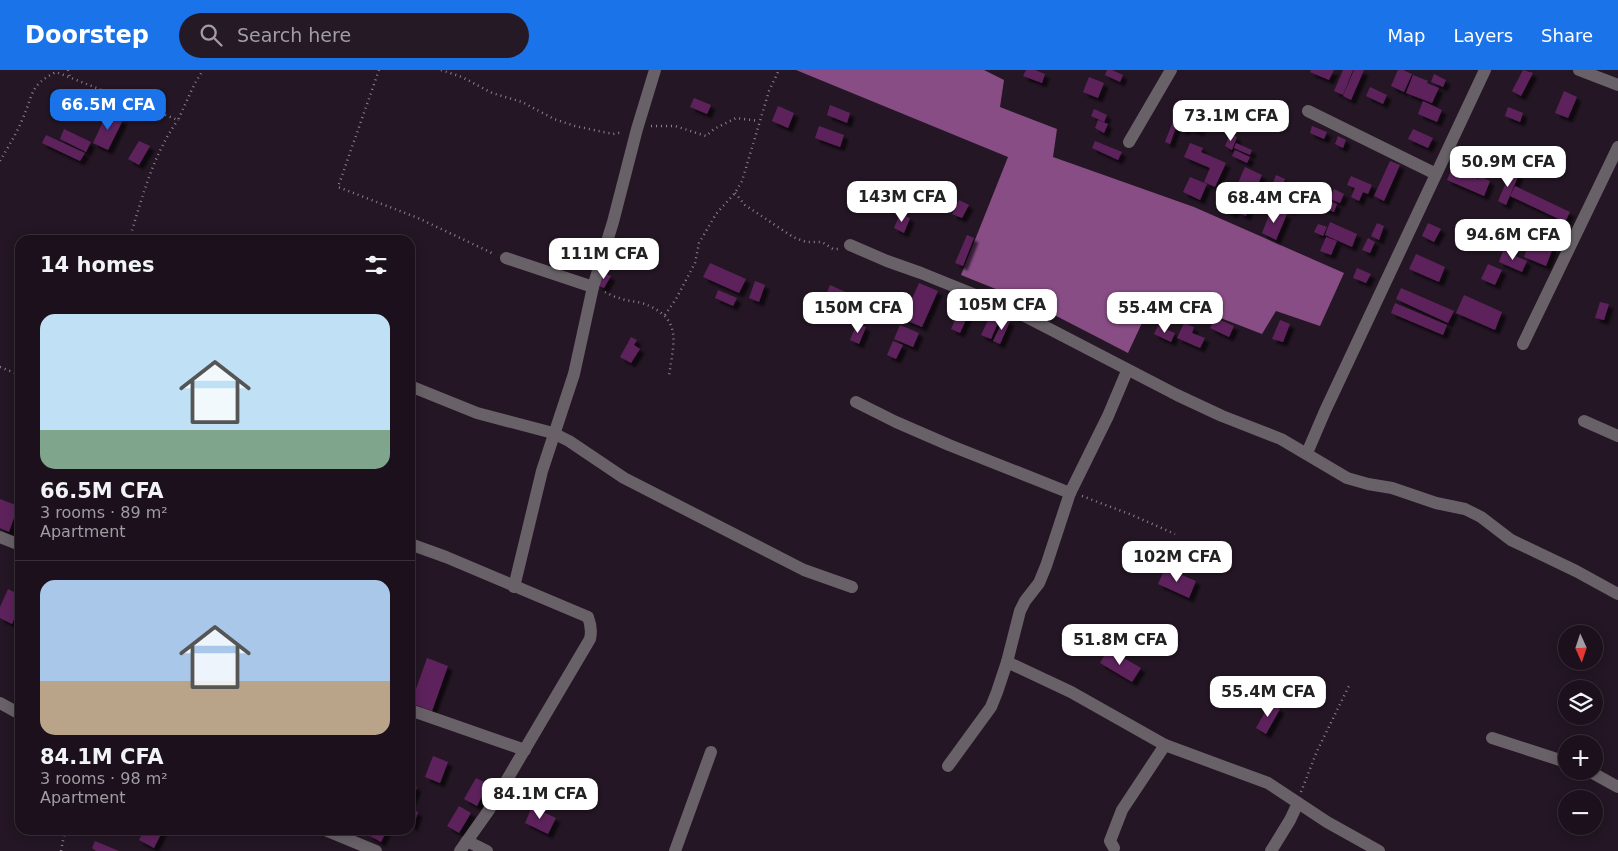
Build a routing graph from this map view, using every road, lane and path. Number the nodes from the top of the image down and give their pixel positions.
1 (68, 70) edge
2 (204, 70) edge
3 (379, 70) edge
4 (441, 70) edge
5 (654, 70) edge
6 (779, 70) edge
7 (1172, 70) edge
8 (1485, 70) edge
9 (1579, 70) edge
10 (70, 77) junction
11 (1618, 85) edge
12 (1308, 111) dead end
13 (178, 120) junction
14 (759, 121) junction
15 (637, 129) junction
16 (1128, 142) dead end
17 (1618, 147) edge
18 (0, 160) edge
19 (1436, 174) junction
20 (735, 193) junction
21 (131, 235) edge
22 (850, 245) joint
23 (506, 258) joint
24 (593, 288) junction
25 (665, 315) junction
26 (1523, 344) dead end
27 (0, 367) edge
28 (1127, 371) junction
29 (15, 374) edge
30 (669, 376) dead end
31 (415, 388) edge
32 (856, 402) dead end
33 (1584, 421) dead end
34 (553, 433) junction
35 (1618, 436) edge
36 (1307, 453) junction
37 (1070, 493) junction
38 (1175, 534) dead end
39 (0, 537) edge
40 (15, 543) edge
41 (415, 546) edge
42 (514, 587) junction
43 (852, 587) dead end
44 (1618, 594) edge
45 (1007, 662) junction
46 (1349, 686) dead end
47 (0, 703) edge
48 (15, 711) edge
49 (415, 712) edge
50 (1492, 738) dead end
51 (1165, 745) junction
52 (524, 750) junction
53 (711, 752) dead end
54 (1558, 759) edge
55 (948, 766) dead end
56 (1603, 779) edge
57 (1618, 788) edge
58 (1298, 803) junction
59 (64, 835) edge
60 (337, 835) edge
61 (463, 846) edge
62 (1114, 848) dead end
63 (61, 851) edge
64 (376, 851) edge
65 (487, 851) edge
66 (674, 851) edge
67 (1271, 851) edge
68 (1379, 851) edge

1 - 10 path
2 - 13 path
3 - 23 path
4 - 15 path
5 - 15 street
6 - 14 path
7 - 16 street
8 - 19 street
9 - 11 street
10 - 13 path
10 - 18 path
12 - 19 street
13 - 21 path
14 - 15 path
14 - 20 path
15 - 24 street
17 - 26 street
19 - 36 street
20 - 22 path
20 - 25 path
22 - 28 street
23 - 24 street
24 - 25 path
24 - 34 street
25 - 30 path
27 - 29 path
28 - 36 street
28 - 37 street
31 - 34 street
32 - 37 street
33 - 35 street
34 - 42 street
34 - 43 street
36 - 44 street
37 - 38 path
37 - 45 street
39 - 40 street
41 - 42 street
42 - 52 street
45 - 51 street
45 - 55 street
46 - 58 path
47 - 48 street
49 - 52 street
50 - 54 street
51 - 58 street
51 - 62 street
52 - 61 street
53 - 66 street
56 - 57 street
58 - 67 street
58 - 68 street
59 - 63 path
60 - 64 street
61 - 65 street

